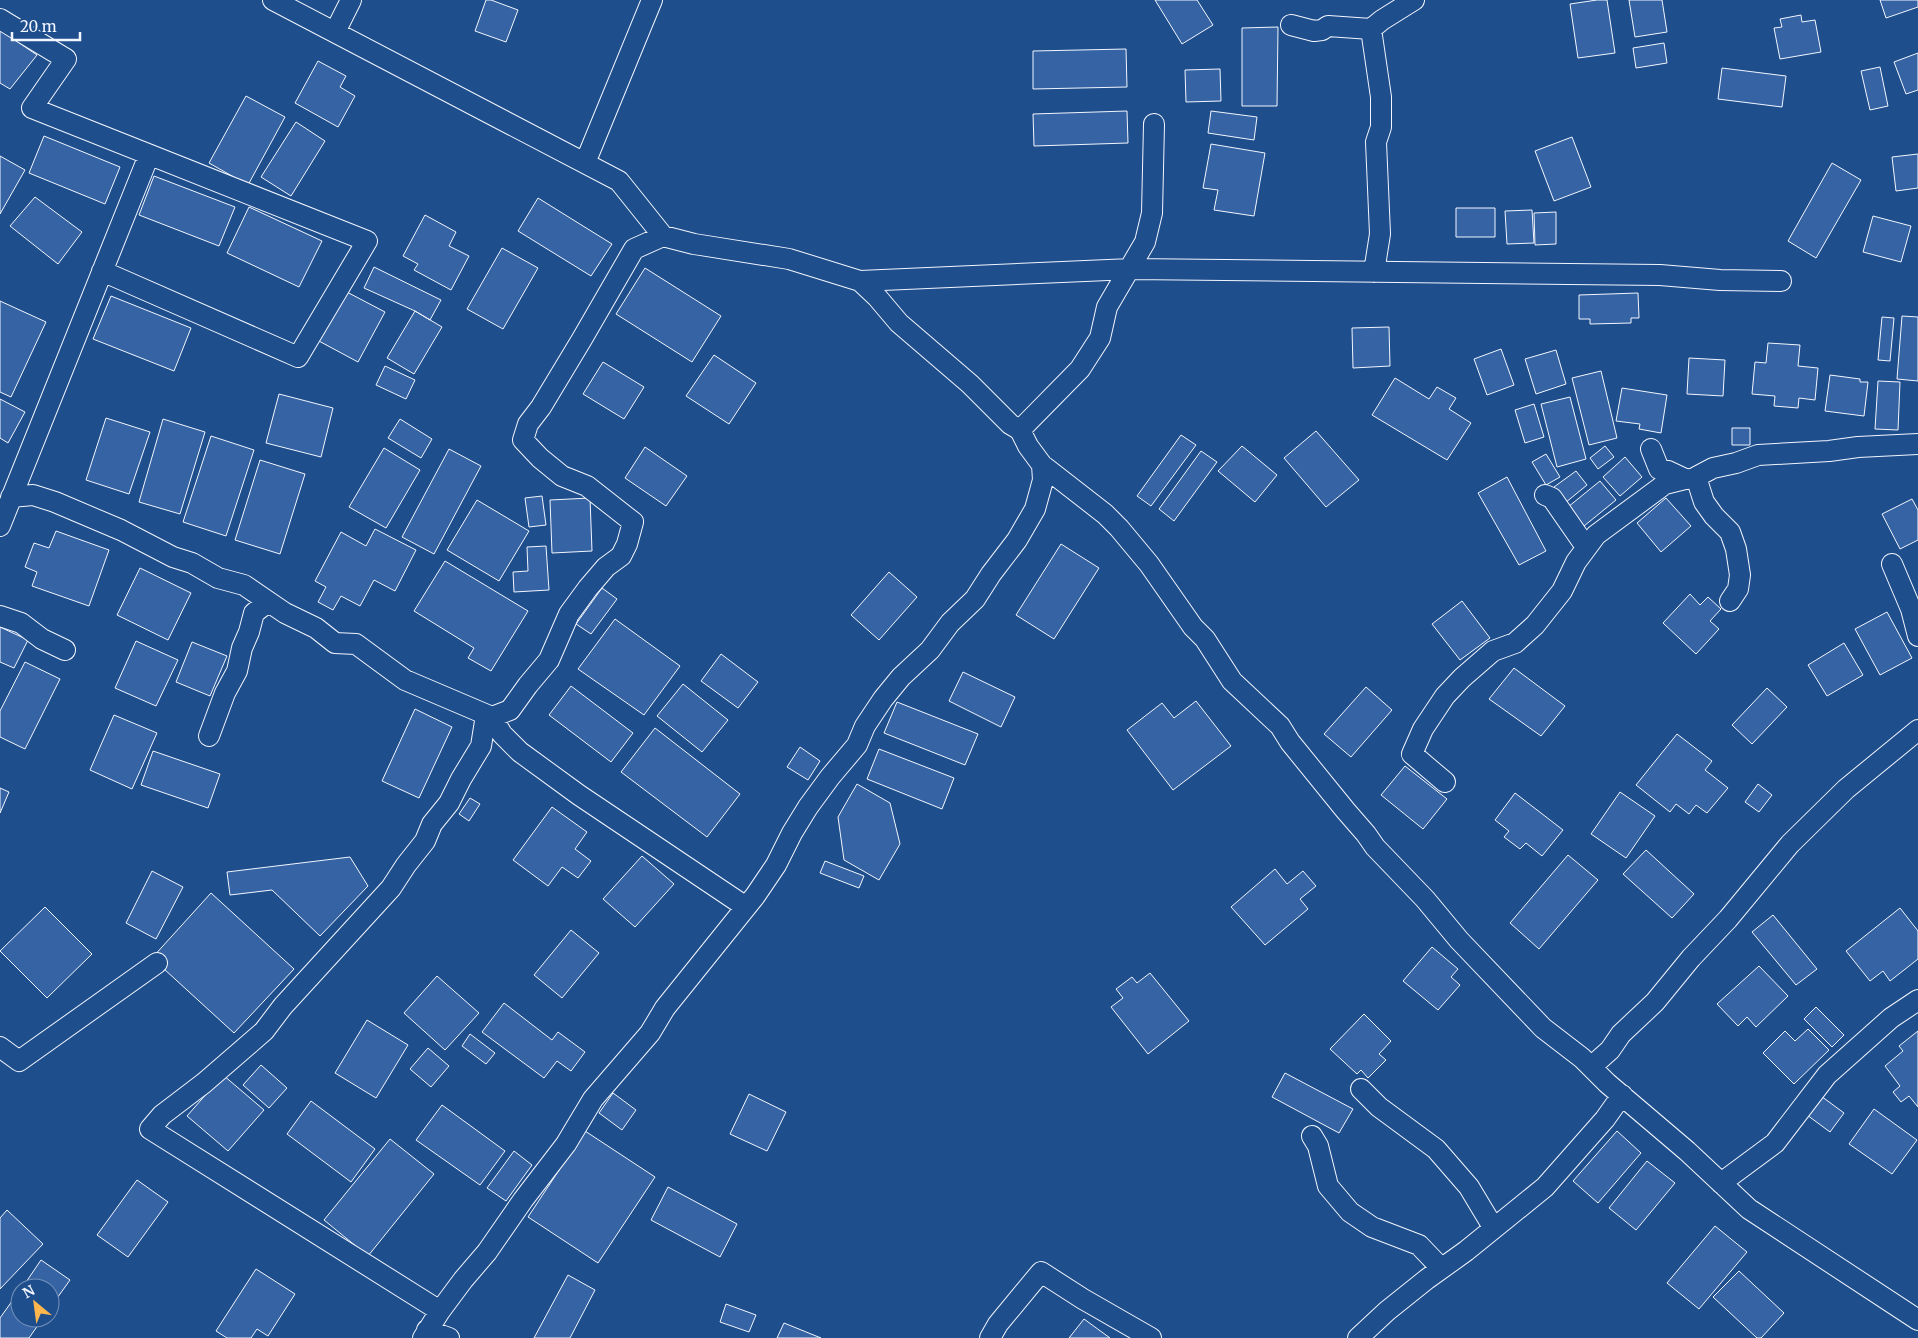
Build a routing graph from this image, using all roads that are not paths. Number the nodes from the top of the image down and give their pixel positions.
1 (274, 0) edge
2 (350, 0) edge
3 (652, 0) edge
4 (1414, 0) edge
5 (0, 19) edge
6 (1291, 25) dead end
7 (1371, 29) junction
8 (335, 32) junction
9 (1154, 124) dead end
10 (148, 155) junction
11 (585, 163) junction
12 (664, 236) junction
13 (1131, 268) junction
14 (102, 271) junction
15 (1374, 272) junction
16 (860, 281) junction
17 (1781, 281) dead end
18 (1020, 430) junction
19 (1918, 444) edge
20 (1651, 450) dead end
21 (1042, 465) junction
22 (1691, 478) junction
23 (1545, 494) dead end
24 (11, 497) junction
25 (0, 526) edge
26 (1586, 547) junction
27 (1892, 564) dead end
28 (1730, 601) dead end
29 (268, 602) junction
30 (0, 616) edge
31 (1918, 636) edge
32 (65, 650) dead end
33 (489, 716) junction
34 (1918, 730) edge
35 (209, 736) dead end
36 (1445, 782) dead end
37 (746, 907) junction
38 (158, 963) dead end
39 (1918, 1000) edge
40 (0, 1047) edge
41 (1592, 1067) junction
42 (1361, 1089) dead end
43 (1622, 1095) junction
44 (1312, 1136) dead end
45 (1721, 1183) junction
46 (1493, 1227) junction
47 (1441, 1268) junction
48 (440, 1311) junction
49 (1918, 1320) edge
50 (425, 1334) edge
51 (449, 1338) edge
52 (990, 1338) edge
53 (1151, 1338) edge
54 (1358, 1338) edge

1 - 8 street
2 - 8 street
3 - 11 street
4 - 7 street
5 - 10 street
6 - 7 street
7 - 15 street
8 - 11 street
9 - 13 street
10 - 14 street
10 - 14 street
11 - 12 street
12 - 16 street
12 - 33 street
13 - 15 street
13 - 16 street
13 - 18 street
14 - 24 street
15 - 17 street
16 - 18 street
18 - 21 street
19 - 22 street
20 - 22 street
21 - 37 street
21 - 41 street
22 - 26 street
22 - 28 street
23 - 26 street
24 - 25 street
24 - 29 street
26 - 36 street
27 - 31 street
29 - 33 street
29 - 35 street
30 - 32 street
33 - 37 street
33 - 48 street
34 - 41 street
37 - 48 street
38 - 40 street
39 - 45 street
41 - 43 street
42 - 46 street
43 - 45 street
43 - 46 street
44 - 47 street
45 - 49 street
46 - 47 street
47 - 54 street
48 - 50 street
50 - 51 street
52 - 53 street

